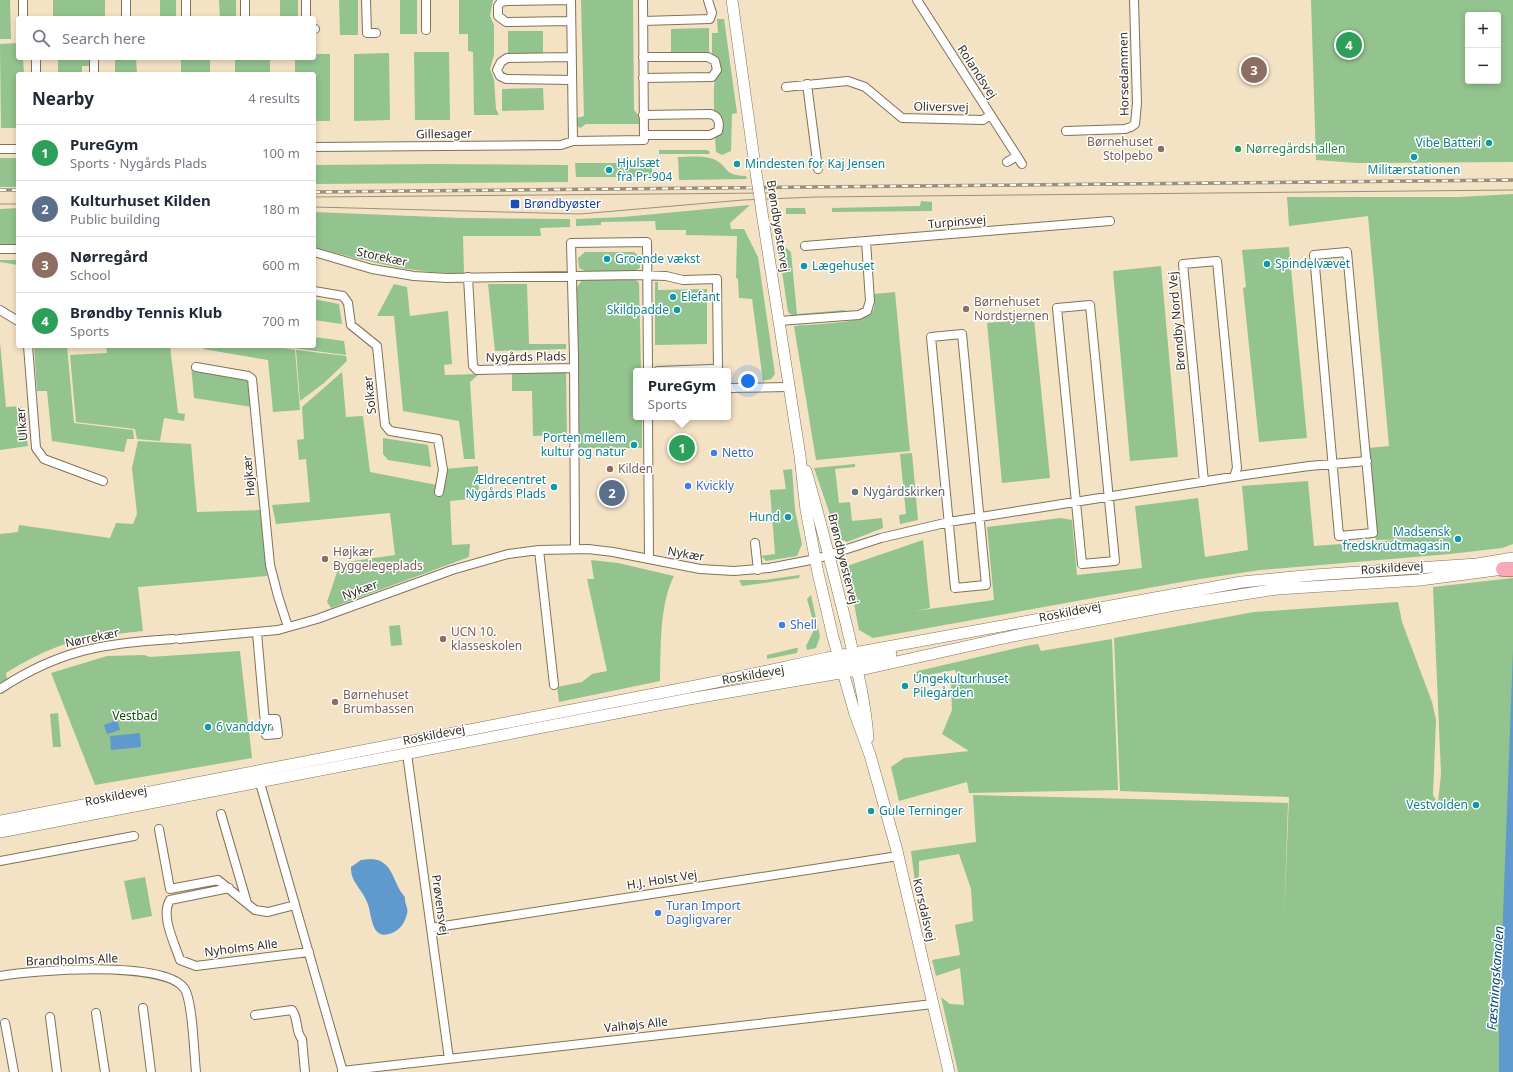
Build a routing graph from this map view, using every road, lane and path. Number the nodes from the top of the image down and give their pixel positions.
1 (23, 0) edge
2 (126, 0) edge
3 (186, 0) edge
4 (245, 0) edge
5 (306, 0) edge
6 (366, 0) edge
7 (426, 0) edge
8 (571, 0) edge
9 (643, 0) edge
10 (708, 0) edge
11 (732, 0) edge
12 (917, 0) edge
13 (1134, 0) edge
14 (23, 16) edge
15 (126, 16) edge
16 (186, 16) edge
17 (245, 16) edge
18 (306, 16) edge
19 (571, 21) junction
20 (643, 21) junction
21 (426, 30) dead end
22 (376, 33) dead end
23 (572, 57) junction
24 (643, 58) junction
25 (36, 60) edge
26 (94, 60) dead end
27 (36, 72) edge
28 (94, 72) edge
29 (643, 78) junction
30 (572, 80) junction
31 (807, 84) junction
32 (786, 86) dead end
33 (643, 115) junction
34 (990, 115) junction
35 (1066, 131) dead end
36 (644, 135) junction
37 (573, 141) junction
38 (316, 147) edge
39 (0, 149) edge
40 (16, 149) edge
41 (1017, 156) junction
42 (1007, 162) dead end
43 (1022, 164) dead end
44 (818, 169) dead end
45 (1110, 221) dead end
46 (866, 241) junction
47 (805, 246) dead end
48 (0, 249) edge
49 (16, 249) edge
50 (316, 253) edge
51 (646, 275) junction
52 (572, 276) junction
53 (468, 277) junction
54 (316, 291) edge
55 (0, 310) edge
56 (16, 320) edge
57 (779, 321) junction
58 (28, 348) edge
59 (196, 367) dead end
60 (574, 368) junction
61 (648, 368) edge
62 (715, 368) edge
63 (788, 387) junction
64 (731, 388) edge
65 (648, 420) edge
66 (800, 456) junction
67 (1333, 464) junction
68 (1367, 465) junction
69 (1234, 477) junction
70 (103, 481) dead end
71 (1204, 482) junction
72 (439, 492) dead end
73 (1109, 497) junction
74 (1076, 502) junction
75 (980, 517) junction
76 (949, 522) junction
77 (755, 543) dead end
78 (575, 549) junction
79 (539, 550) junction
80 (829, 556) junction
81 (1513, 558) edge
82 (649, 559) junction
83 (816, 559) junction
84 (1510, 569) edge
85 (758, 570) junction
86 (288, 627) junction
87 (258, 633) junction
88 (176, 639) joint
89 (848, 662) junction
90 (554, 685) dead end
91 (0, 689) edge
92 (265, 719) dead end
93 (407, 754) junction
94 (870, 754) junction
95 (257, 771) junction
96 (260, 783) junction
97 (221, 814) dead end
98 (0, 821) edge
99 (159, 829) dead end
100 (0, 832) edge
101 (134, 836) dead end
102 (898, 856) junction
103 (0, 861) edge
104 (228, 888) junction
105 (247, 903) junction
106 (295, 905) junction
107 (431, 928) junction
108 (309, 952) junction
109 (0, 976) edge
110 (933, 1004) junction
111 (143, 1008) dead end
112 (96, 1013) dead end
113 (255, 1015) dead end
114 (50, 1017) dead end
115 (5, 1023) dead end
116 (449, 1059) junction
117 (342, 1071) edge
118 (14, 1072) edge
119 (57, 1072) edge
120 (105, 1072) edge
121 (151, 1072) edge
122 (196, 1072) edge
123 (305, 1072) edge
124 (949, 1072) edge

1 - 14 street
2 - 15 street
3 - 16 street
4 - 17 street
5 - 18 street
6 - 22 street
7 - 21 street
8 - 19 street
8 - 19 street
9 - 20 street
10 - 20 street
11 - 57 main road, Brøndbyøstervej, bridge
12 - 34 street, Rolandsvej
13 - 35 street, Horsedammen
19 - 23 street
20 - 24 street
23 - 30 street
23 - 30 street
24 - 29 street
24 - 29 street
25 - 27 street
26 - 28 street
29 - 33 street
30 - 37 street
31 - 32 street, Oliversvej
31 - 34 street, Oliversvej
31 - 44 street
33 - 36 street
33 - 36 street
34 - 41 street, Rolandsvej
36 - 37 street, Gillesager
37 - 38 street, Gillesager
39 - 40 street
41 - 42 street
41 - 43 street, Rolandsvej
45 - 46 street, Turpinsvej
46 - 47 street, Turpinsvej
46 - 57 street
48 - 49 street
50 - 53 street, Storekær
51 - 52 street
51 - 52 street, Nygårds Plads
51 - 61 street, Nygårds Plads
51 - 62 street
52 - 53 street
52 - 60 street, Nygårds Plads
53 - 60 street, Nygårds Plads
54 - 72 street, Solkær
55 - 56 street
57 - 63 main road, Brøndbyøstervej
58 - 70 street, Ulkær
59 - 86 street, Højkær
60 - 78 street, Nygårds Plads
63 - 64 street
63 - 66 main road, Brøndbyøstervej
65 - 82 street
66 - 80 main road, Brøndbyøstervej
66 - 83 main road, Brøndbyøstervej
67 - 68 street
67 - 68 street
67 - 68 street
67 - 69 street
69 - 71 street
69 - 71 street, Brøndby Nord Vej
71 - 73 street
73 - 74 street
73 - 74 street
73 - 74 street
74 - 75 street
75 - 76 street
75 - 76 street
75 - 76 street
76 - 80 street
77 - 85 street
78 - 79 street, Nykær
78 - 82 street, Nykær
79 - 86 street, Nykær
79 - 90 street
80 - 83 street, Nykær
80 - 89 main road, Brøndbyøstervej
81 - 89 main road, Roskildevej
82 - 85 street, Nykær
83 - 85 street, Nykær
83 - 89 main road, Brøndbyøstervej
84 - 89 main road, Roskildevej
86 - 87 street, Nykær
87 - 88 street, Nykær
87 - 92 street
88 - 91 street, Nørrekær
89 - 93 main road, Roskildevej
89 - 94 main road, Korsdalsvej
89 - 94 main road, Korsdalsvej
89 - 95 main road, Roskildevej
93 - 96 main road, Roskildevej
93 - 107 street, Prøvensvej
94 - 102 main road, Korsdalsvej
95 - 96 main road
95 - 98 main road, Roskildevej
96 - 100 main road, Roskildevej
96 - 106 street
97 - 105 street
99 - 104 street
101 - 103 street
102 - 107 street, H.J. Holst Vej
102 - 110 main road, Korsdalsvej
104 - 105 street
104 - 108 street, Nyholms Alle
105 - 106 street
106 - 108 street
107 - 116 street, Prøvensvej
108 - 117 street
109 - 122 street, Brandholms Alle
110 - 116 street, Valhøjs Alle
110 - 124 main road, Korsdalsvej
111 - 121 street
112 - 120 street
113 - 123 street
114 - 119 street
115 - 118 street
116 - 117 street, Valhøjs Alle

